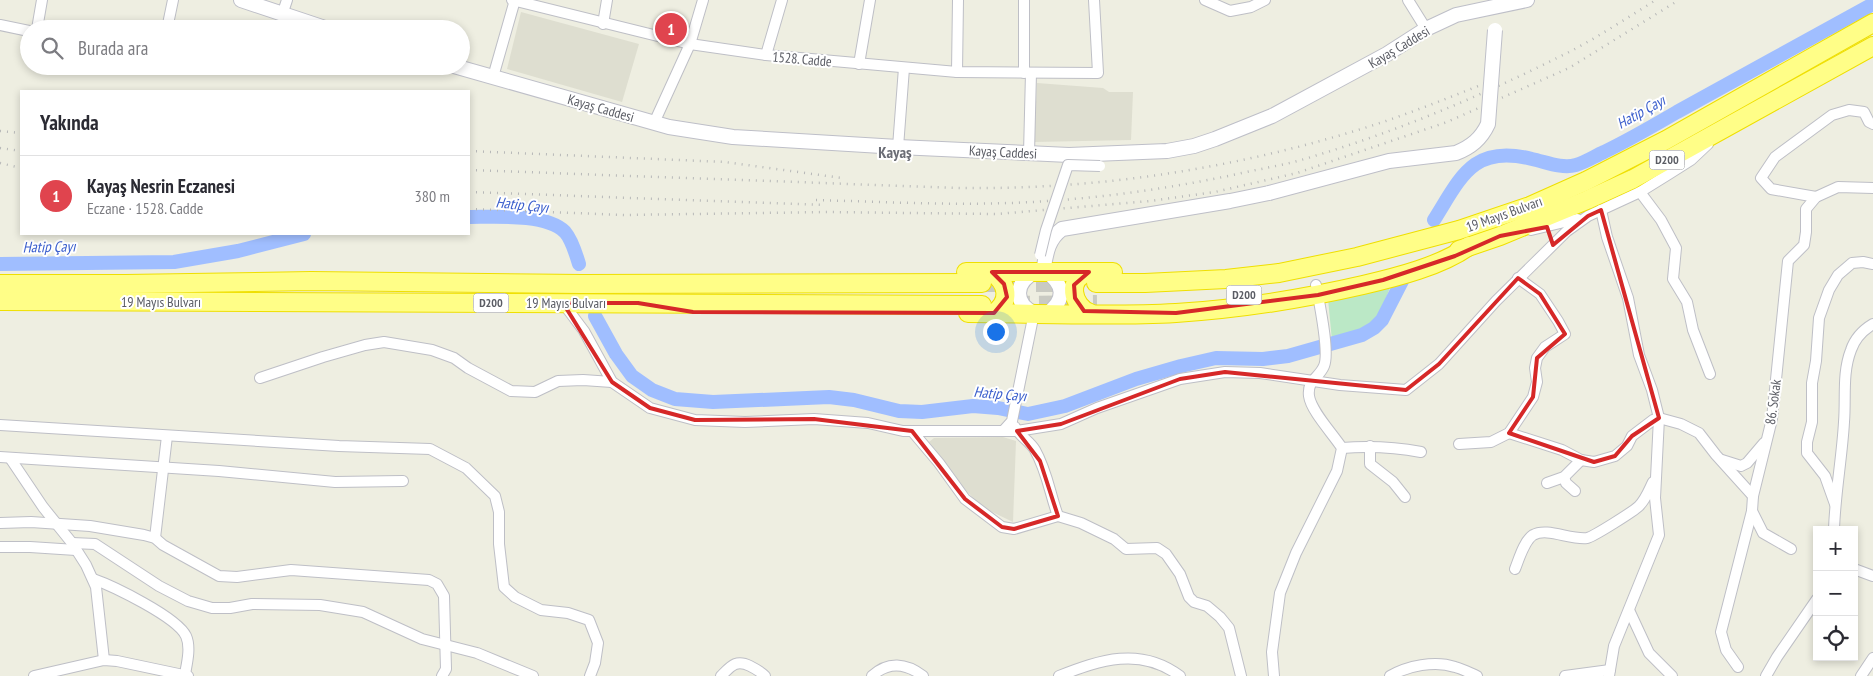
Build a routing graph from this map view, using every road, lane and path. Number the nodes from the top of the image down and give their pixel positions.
1 (42, 0) edge
2 (173, 0) edge
3 (241, 0) edge
4 (287, 0) edge
5 (514, 0) edge
6 (607, 0) edge
7 (703, 0) edge
8 (782, 0) edge
9 (870, 0) edge
10 (958, 0) edge
11 (1024, 0) edge
12 (1094, 0) edge
13 (1205, 0) edge
14 (1265, 0) edge
15 (1408, 0) edge
16 (1527, 0) edge
17 (1500, 6) junction
18 (282, 15) junction
19 (39, 20) edge
20 (169, 20) edge
21 (298, 20) edge
22 (1873, 23) edge
23 (603, 24) junction
24 (0, 25) edge
25 (20, 29) edge
26 (1426, 29) junction
27 (690, 44) junction
28 (1873, 46) edge
29 (766, 55) junction
30 (859, 64) junction
31 (904, 68) junction
32 (470, 71) edge
33 (957, 72) junction
34 (1028, 73) junction
35 (493, 77) junction
36 (654, 123) junction
37 (1873, 124) edge
38 (1727, 126) junction
39 (898, 147) junction
40 (1029, 153) junction
41 (1114, 154) junction
42 (1873, 188) edge
43 (1640, 192) junction
44 (1816, 197) junction
45 (1601, 210) junction
46 (1588, 216) junction
47 (1547, 227) junction
48 (1500, 236) junction
49 (1469, 246) junction
50 (1551, 246) junction
51 (1873, 264) edge
52 (1042, 267) junction
53 (1390, 273) junction
54 (0, 275) edge
55 (1092, 277) junction
56 (987, 278) junction
57 (1518, 278) junction
58 (0, 284) edge
59 (125, 284) junction
60 (1317, 290) junction
61 (0, 301) edge
62 (116, 301) junction
63 (563, 303) junction
64 (988, 309) junction
65 (1093, 309) junction
66 (0, 312) edge
67 (1041, 313) junction
68 (1873, 324) edge
69 (1710, 374) dead end
70 (260, 378) dead end
71 (1311, 381) junction
72 (612, 382) junction
73 (1013, 416) junction
74 (1659, 418) junction
75 (0, 425) edge
76 (912, 431) junction
77 (1003, 431) junction
78 (1017, 431) junction
79 (1509, 433) junction
80 (167, 436) junction
81 (1766, 441) junction
82 (1459, 444) dead end
83 (1370, 446) junction
84 (1342, 448) junction
85 (1421, 452) dead end
86 (5, 458) edge
87 (1719, 459) junction
88 (1581, 460) junction
89 (164, 469) junction
90 (1657, 472) junction
91 (1564, 477) junction
92 (403, 482) dead end
93 (1547, 483) dead end
94 (1575, 491) dead end
95 (1752, 496) junction
96 (1405, 497) dead end
97 (1835, 504) junction
98 (1752, 511) junction
99 (1058, 516) junction
100 (0, 523) edge
101 (57, 524) junction
102 (1834, 526) edge
103 (155, 538) junction
104 (74, 546) junction
105 (0, 547) edge
106 (1791, 549) dead end
107 (1514, 568) dead end
108 (1857, 571) edge
109 (1873, 576) edge
110 (93, 579) junction
111 (1813, 605) edge
112 (1629, 610) junction
113 (446, 644) junction
114 (1873, 658) edge
115 (104, 660) junction
116 (141, 666) junction
117 (1738, 667) dead end
118 (1610, 673) edge
119 (40, 675) edge
120 (186, 675) edge
121 (144, 676) edge
122 (442, 676) edge
123 (534, 676) edge
124 (590, 676) edge
125 (721, 676) edge
126 (765, 676) edge
127 (872, 676) edge
128 (923, 676) edge
129 (1059, 676) edge
130 (1180, 676) edge
131 (1241, 676) edge
132 (1274, 676) edge
133 (1390, 676) edge
134 (1477, 676) edge
135 (1565, 676) edge
136 (1672, 676) edge
137 (1766, 676) edge
138 (1861, 676) edge

1 - 19 street
2 - 20 street
3 - 18 street
4 - 18 street
5 - 23 street, 1528. Cadde
5 - 35 street
6 - 23 street
7 - 27 street
8 - 29 street
9 - 30 street
10 - 33 street
11 - 34 street
12 - 34 street, 1528. Cadde
13 - 14 street
15 - 26 street
16 - 17 street, Kayaş Caddesi
17 - 26 street, Kayaş Caddesi
17 - 52 street, bridge
18 - 21 street
22 - 55 highway, 19 Mayıs Bulvarı / D200
23 - 27 street, 1528. Cadde
24 - 25 street
26 - 41 street, Kayaş Caddesi
27 - 29 street, 1528. Cadde
27 - 36 street
28 - 38 highway, 19 Mayıs Bulvarı / D200
29 - 30 street, 1528. Cadde
30 - 31 street, 1528. Cadde
31 - 33 street, 1528. Cadde
31 - 39 street
32 - 35 street, Kayaş Caddesi
33 - 34 street, 1528. Cadde
34 - 40 street
35 - 36 street, Kayaş Caddesi
36 - 39 street, Kayaş Caddesi
37 - 44 street
38 - 43 street
38 - 48 highway, 19 Mayıs Bulvarı / D200
39 - 40 street, Kayaş Caddesi
40 - 41 street, Kayaş Caddesi
41 - 52 street, bridge
42 - 44 street
43 - 45 street
43 - 69 street
44 - 81 street, 86. Sokak
45 - 46 street
45 - 74 street
46 - 47 street
46 - 50 street
47 - 48 street
47 - 50 street
48 - 49 highway, 19 Mayıs Bulvarı / D200
49 - 53 highway, 19 Mayıs Bulvarı / D200
49 - 53 highway
50 - 57 street
51 - 97 street
52 - 55 highway, 19 Mayıs Bulvarı
52 - 56 highway, 19 Mayıs Bulvarı
52 - 67 street
52 - 67 street
53 - 60 highway, 19 Mayıs Bulvarı
54 - 59 highway
55 - 65 highway
56 - 59 highway, 19 Mayıs Bulvarı / D200
56 - 64 highway
57 - 71 street
57 - 79 street
58 - 59 highway, 19 Mayıs Bulvarı / D200
60 - 65 highway, 19 Mayıs Bulvarı
60 - 71 street
61 - 62 highway, 19 Mayıs Bulvarı / D200
62 - 63 highway, 19 Mayıs Bulvarı / D200
62 - 66 highway
63 - 64 highway, 19 Mayıs Bulvarı / D200
63 - 72 street
64 - 67 highway, 19 Mayıs Bulvarı
65 - 67 highway, 19 Mayıs Bulvarı
67 - 73 street
68 - 97 street
70 - 72 street
71 - 78 street
71 - 84 street
72 - 76 street
73 - 77 street
73 - 78 street
74 - 87 street
74 - 88 street
74 - 90 street
75 - 80 street
76 - 77 street
76 - 99 street
77 - 78 street
78 - 99 street
79 - 82 street
79 - 88 street
80 - 89 street
80 - 124 street
81 - 87 street
81 - 95 street, 86. Sokak
83 - 84 street
83 - 85 street
83 - 96 street
84 - 132 street
86 - 89 street
86 - 101 street
87 - 95 street
88 - 91 street
89 - 92 street
89 - 103 street
90 - 107 street
90 - 112 street
91 - 93 street
91 - 94 street
95 - 98 street, 86. Sokak
97 - 102 street
98 - 106 street
98 - 117 street, 86. Sokak
99 - 131 street
100 - 101 street
101 - 103 street
101 - 104 street
103 - 113 street
104 - 105 street
104 - 110 street
104 - 113 street
108 - 109 street
110 - 115 street
110 - 120 street
111 - 137 street
112 - 118 street
112 - 136 street
113 - 122 street
113 - 123 street
114 - 138 street
115 - 116 street
115 - 119 street
116 - 120 street
116 - 121 street
118 - 135 street
125 - 126 street
127 - 128 street
129 - 130 street
133 - 134 street

